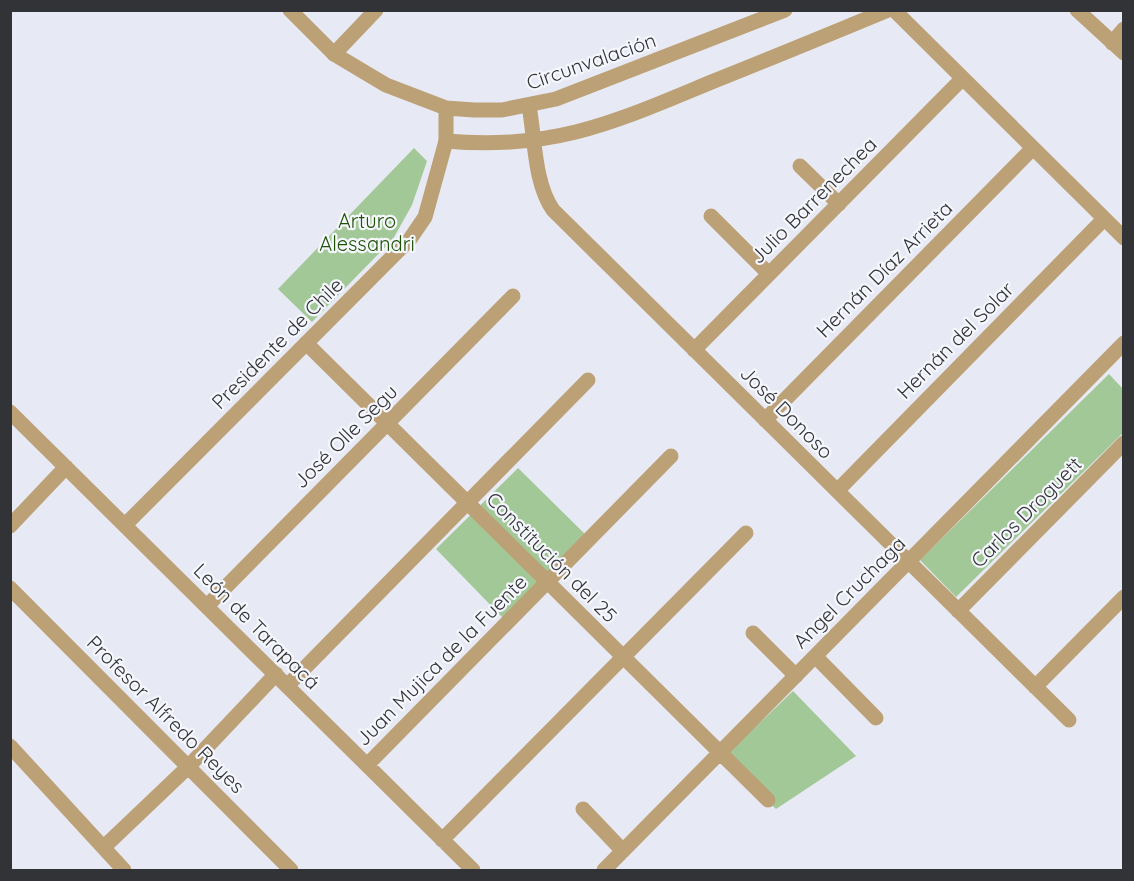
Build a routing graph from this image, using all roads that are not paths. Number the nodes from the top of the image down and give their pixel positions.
1 (290, 10) edge
2 (376, 10) edge
3 (785, 10) edge
4 (888, 10) edge
5 (894, 10) edge
6 (1077, 10) edge
7 (1124, 29) edge
8 (1118, 48) edge
9 (334, 54) junction
10 (962, 78) junction
11 (529, 106) junction
12 (446, 108) junction
13 (446, 141) junction
14 (536, 141) junction
15 (1032, 148) junction
16 (800, 166) dead end
17 (839, 204) junction
18 (711, 216) dead end
19 (1104, 219) junction
20 (1124, 238) edge
21 (769, 274) junction
22 (513, 296) dead end
23 (306, 344) junction
24 (694, 350) junction
25 (1121, 351) edge
26 (588, 380) dead end
27 (10, 412) edge
28 (765, 420) junction
29 (387, 423) junction
30 (1124, 443) edge
31 (671, 456) dead end
32 (66, 467) junction
33 (837, 491) junction
34 (467, 503) junction
35 (126, 524) junction
36 (10, 526) edge
37 (746, 532) dead end
38 (909, 562) junction
39 (547, 581) junction
40 (10, 588) edge
41 (1124, 597) edge
42 (207, 606) junction
43 (958, 611) junction
44 (753, 633) dead end
45 (815, 656) junction
46 (623, 657) junction
47 (276, 674) junction
48 (796, 676) junction
49 (287, 686) junction
50 (1035, 687) junction
51 (876, 718) dead end
52 (1069, 720) dead end
53 (10, 746) edge
54 (720, 753) junction
55 (367, 765) junction
56 (189, 766) junction
57 (768, 800) dead end
58 (583, 809) dead end
59 (442, 840) junction
60 (104, 847) junction
61 (623, 851) junction
62 (124, 870) edge
63 (291, 870) edge
64 (473, 870) edge
65 (604, 870) edge

1 - 9 street, Circunvalación
2 - 9 street
3 - 11 street, Circunvalación
4 - 14 street
5 - 10 street
6 - 8 street
7 - 8 street
9 - 12 street, Circunvalación
10 - 15 street
10 - 17 street, Julio Barrenechea
11 - 12 street, Circunvalación
11 - 14 street, José Donoso
12 - 13 street, Presidente de Chile
13 - 14 street
13 - 23 street, Presidente de Chile
14 - 24 street, José Donoso
15 - 19 street
15 - 28 street, Hernán Díaz Arrieta
16 - 17 street
17 - 21 street, Julio Barrenechea
18 - 21 street
19 - 20 street
19 - 33 street, Hernán del Solar
21 - 24 street, Julio Barrenechea
22 - 29 street, José Olle Segu
23 - 29 street, Constitución del 25
23 - 35 street, Presidente de Chile
24 - 28 street, José Donoso
25 - 38 street, Angel Cruchaga
26 - 34 street
27 - 32 street, León de Tarapacá
28 - 33 street, José Donoso
29 - 34 street, Constitución del 25
29 - 42 street, José Olle Segu
30 - 43 street, Carlos Droguett
31 - 39 street, Juan Mujica de la Fuente
32 - 35 street, León de Tarapacá
32 - 36 street
33 - 38 street, José Donoso
34 - 39 street, Constitución del 25
34 - 49 street
35 - 42 street, León de Tarapacá
37 - 46 street
38 - 43 street, José Donoso
38 - 45 street, Angel Cruchaga
39 - 46 street, Constitución del 25
39 - 55 street, Juan Mujica de la Fuente
40 - 56 street, Profesor Alfredo Reyes
41 - 50 street
42 - 47 street, León de Tarapacá
43 - 50 street, José Donoso
44 - 48 street
45 - 48 street, Angel Cruchaga
45 - 51 street
46 - 54 street, Constitución del 25
46 - 59 street
47 - 49 street, León de Tarapacá
47 - 56 street
48 - 54 street, Angel Cruchaga
49 - 55 street, León de Tarapacá
50 - 52 street, José Donoso
53 - 60 street
54 - 57 street, Constitución del 25
54 - 61 street, Angel Cruchaga
55 - 59 street, León de Tarapacá
56 - 60 street
56 - 63 street, Profesor Alfredo Reyes
58 - 61 street
59 - 64 street, León de Tarapacá
60 - 62 street
61 - 65 street, Angel Cruchaga

